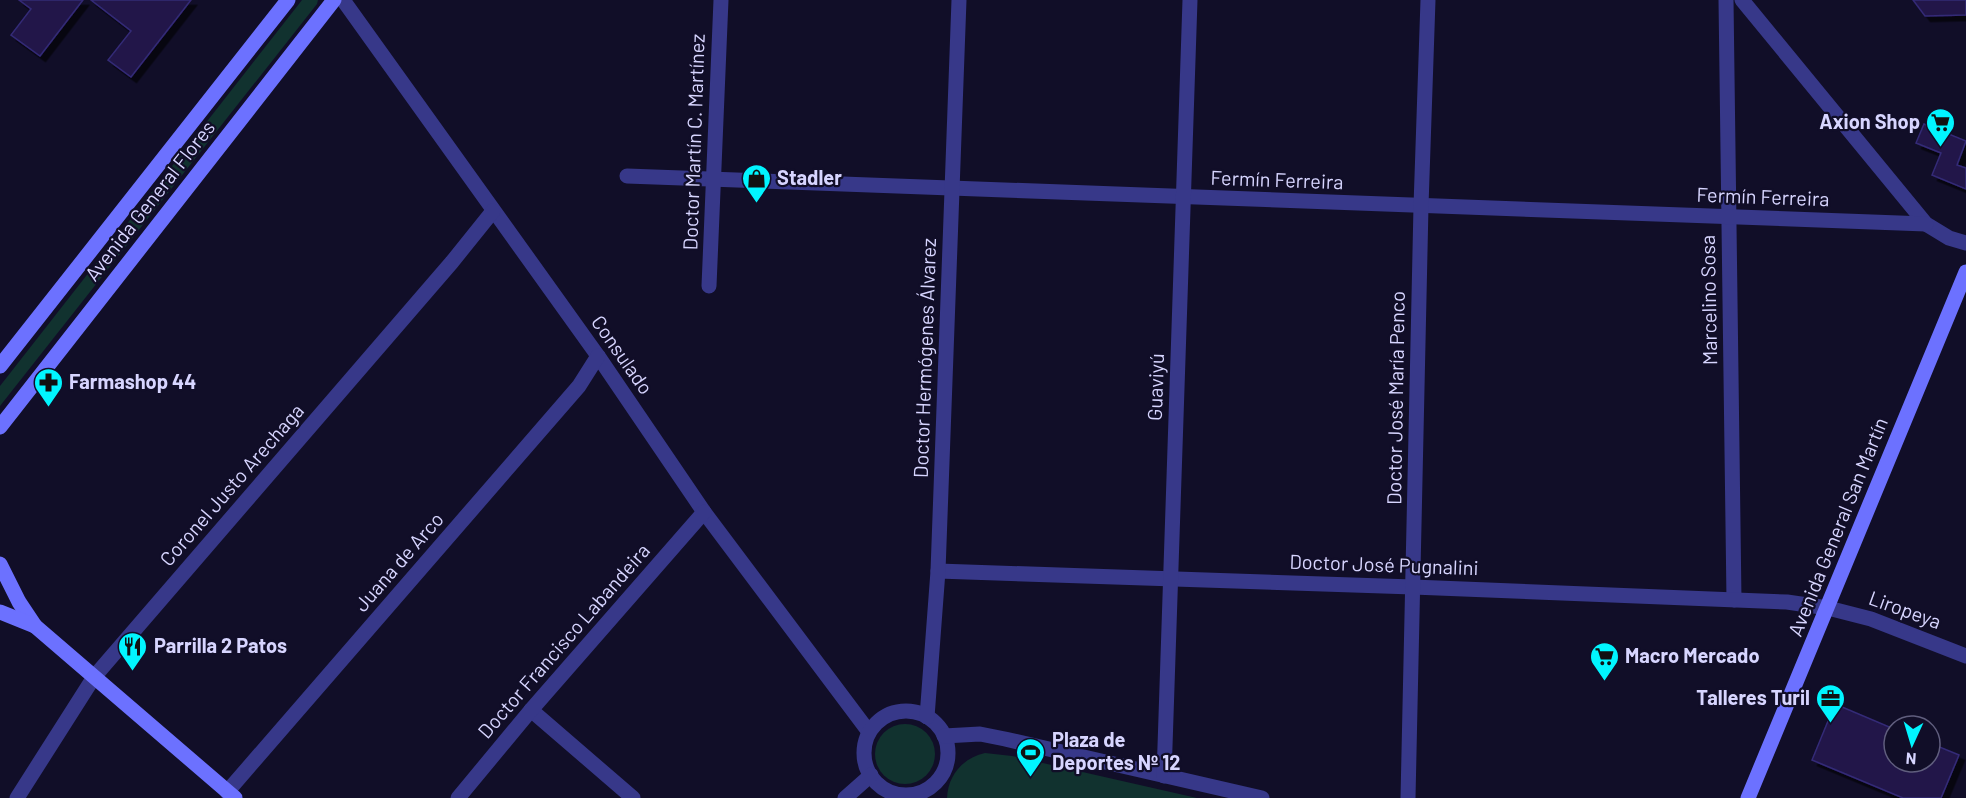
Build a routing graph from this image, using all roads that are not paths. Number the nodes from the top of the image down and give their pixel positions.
1 (288, 0) edge
2 (334, 0) edge
3 (343, 0) edge
4 (721, 0) edge
5 (958, 0) edge
6 (1190, 0) edge
7 (1428, 0) edge
8 (1726, 0) edge
9 (1742, 0) edge
10 (627, 176) dead end
11 (713, 180) junction
12 (952, 189) junction
13 (1183, 197) junction
14 (1421, 206) junction
15 (493, 211) junction
16 (1728, 217) junction
17 (1926, 224) junction
18 (1966, 243) edge
19 (1966, 272) edge
20 (709, 286) dead end
21 (598, 356) junction
22 (0, 366) edge
23 (0, 427) edge
24 (704, 512) junction
25 (0, 564) edge
26 (938, 571) junction
27 (1170, 578) junction
28 (1413, 587) junction
29 (1734, 600) junction
30 (1828, 608) junction
31 (0, 612) edge
32 (35, 626) junction
33 (1966, 656) edge
34 (94, 677) junction
35 (531, 710) junction
36 (927, 717) junction
37 (869, 732) junction
38 (944, 736) junction
39 (871, 775) junction
40 (1164, 776) junction
41 (231, 795) edge
42 (920, 795) edge
43 (17, 798) edge
44 (458, 798) edge
45 (633, 798) edge
46 (845, 798) edge
47 (1262, 798) edge
48 (1408, 798) edge
49 (1748, 798) edge

1 - 22 main road, Avenida General Flores
2 - 23 main road, Avenida General Flores
3 - 15 street, Consulado
4 - 11 street, Doctor Martín C. Martínez
5 - 12 street, Doctor Hermógenes Álvarez
6 - 13 street, Guaviyú
7 - 14 street, Doctor José María Penco
8 - 16 street, Marcelino Sosa
9 - 17 street
10 - 11 street, Fermín Ferreira
11 - 12 street, Fermín Ferreira
11 - 20 street, Doctor Martín C. Martínez
12 - 13 street, Fermín Ferreira
12 - 26 street, Doctor Hermógenes Álvarez
13 - 14 street, Fermín Ferreira
13 - 27 street, Guaviyú
14 - 16 street, Fermín Ferreira
14 - 28 street, Doctor José María Penco
15 - 21 street, Consulado
15 - 34 street, Coronel Justo Arechaga
16 - 17 street, Fermín Ferreira
16 - 29 street, Marcelino Sosa
17 - 18 street
19 - 30 main road, Avenida General San Martín
21 - 24 street, Consulado
21 - 41 street, Juana de Arco
24 - 35 street, Doctor Francisco Labandeira
24 - 37 street, Consulado
25 - 32 main road
26 - 27 street, Doctor José Pugnalini
26 - 36 street, Doctor Hermógenes Álvarez
27 - 28 street, Doctor José Pugnalini
27 - 40 street, Guaviyú
28 - 29 street, Doctor José Pugnalini
28 - 48 street, Doctor José María Penco
29 - 30 street, Doctor José Pugnalini
30 - 33 street, Liropeya
30 - 49 main road, Avenida General San Martín
31 - 32 main road
32 - 34 main road
34 - 41 main road
34 - 43 street, Coronel Justo Arechaga
35 - 44 street, Doctor Francisco Labandeira
35 - 45 street
36 - 37 street
36 - 38 street
37 - 39 street
38 - 40 street
38 - 42 street
39 - 42 street
39 - 46 street
40 - 47 street

